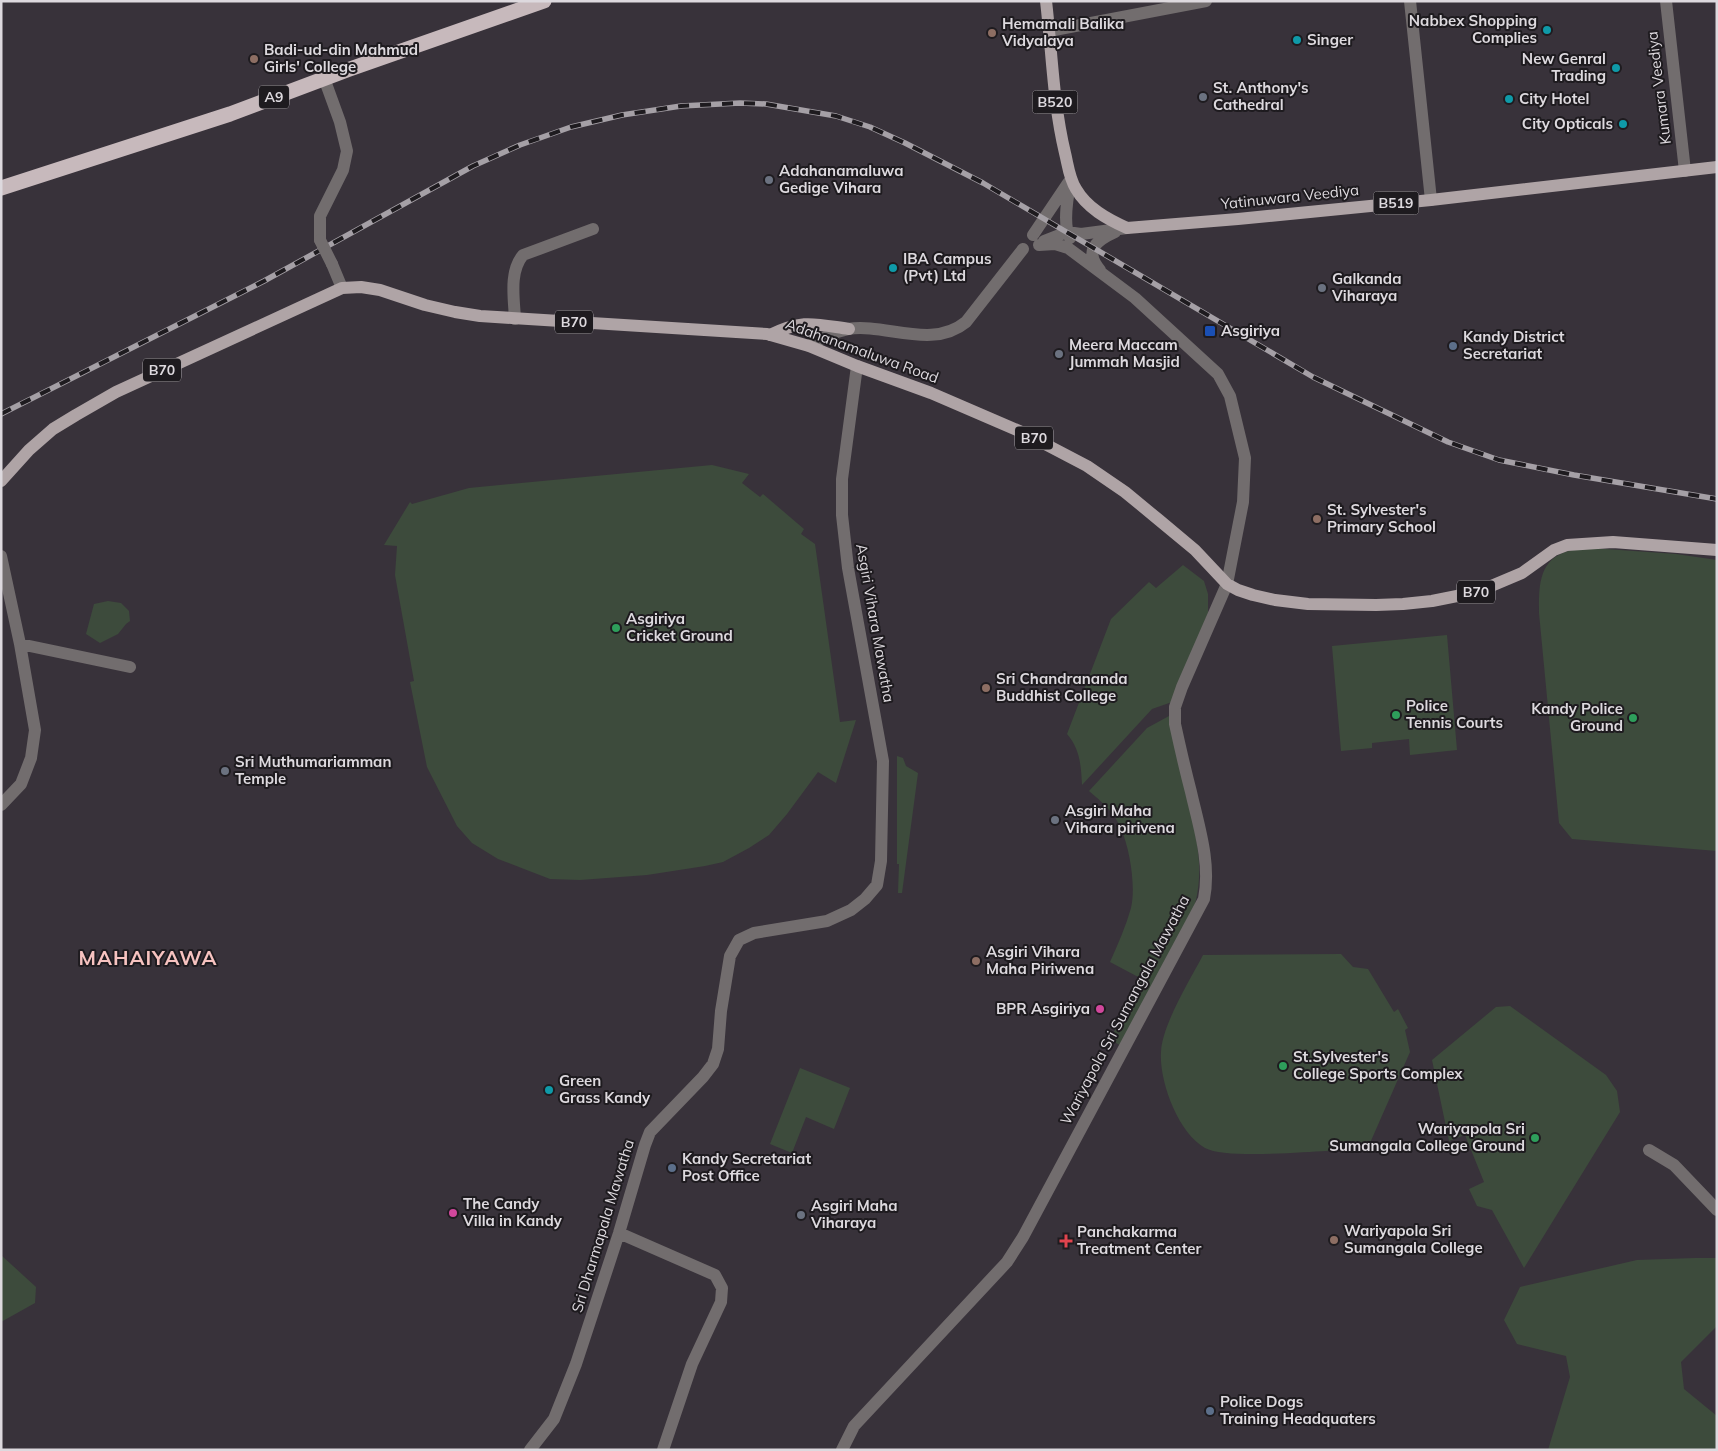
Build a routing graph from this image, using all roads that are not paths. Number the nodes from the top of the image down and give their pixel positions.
1 (1046, 1) edge
2 (1206, 1) edge
3 (1410, 1) edge
4 (1666, 1) edge
5 (535, 3) edge
6 (1049, 31) junction
7 (324, 78) junction
8 (1717, 167) edge
9 (1685, 171) junction
10 (1071, 179) junction
11 (1, 188) edge
12 (1431, 200) junction
13 (1126, 228) junction
14 (593, 230) dead end
15 (1067, 232) junction
16 (1037, 241) junction
17 (1023, 250) dead end
18 (1082, 259) junction
19 (1102, 273) junction
20 (342, 288) junction
21 (515, 319) junction
22 (849, 329) junction
23 (770, 336) junction
24 (809, 346) junction
25 (857, 366) junction
26 (1, 481) edge
27 (1717, 550) edge
28 (1, 556) edge
29 (1227, 584) junction
30 (20, 644) junction
31 (130, 667) dead end
32 (1, 805) edge
33 (877, 885) joint
34 (1650, 1150) dead end
35 (1717, 1210) edge
36 (619, 1234) junction
37 (530, 1450) edge
38 (663, 1450) edge
39 (842, 1450) edge

1 - 6 main road, B520
2 - 6 street
3 - 12 street
4 - 9 street, Kumara Veediya
5 - 7 highway, A9
6 - 10 main road, B520
7 - 11 highway, A9
7 - 20 street, bridge
8 - 9 main road, Yatinuwara Veediya / B519
9 - 12 main road, Yatinuwara Veediya / B519
10 - 13 main road, B520
10 - 15 street
10 - 16 street
12 - 13 main road, Yatinuwara Veediya / B519
13 - 15 street
13 - 19 street
14 - 21 street
15 - 16 street
15 - 18 street, Wariyapola Sri Sumangala Mawatha
16 - 18 street, Wariyapola Sri Sumangala Mawatha
17 - 22 street
18 - 19 street, Wariyapola Sri Sumangala Mawatha
19 - 29 street, Wariyapola Sri Sumangala Mawatha
20 - 21 main road, Adahanamaluwa Road / B70
20 - 26 main road, B70
21 - 23 main road, Adahanamaluwa Road / B70
22 - 23 main road
22 - 24 street
23 - 24 main road, Adahanamaluwa Road / B70
24 - 25 main road, Adahanamaluwa Road / B70
25 - 29 main road, Adahanamaluwa Road / B70
25 - 33 street, Asgiri Vihara Mawatha
27 - 29 main road, B70
28 - 30 street
29 - 39 street, Wariyapola Sri Sumangala Mawatha
30 - 31 street
30 - 32 street
33 - 36 street, Sri Dharmapala Mawatha
34 - 35 street
36 - 37 street, Sri Dharmapala Mawatha
36 - 38 street

